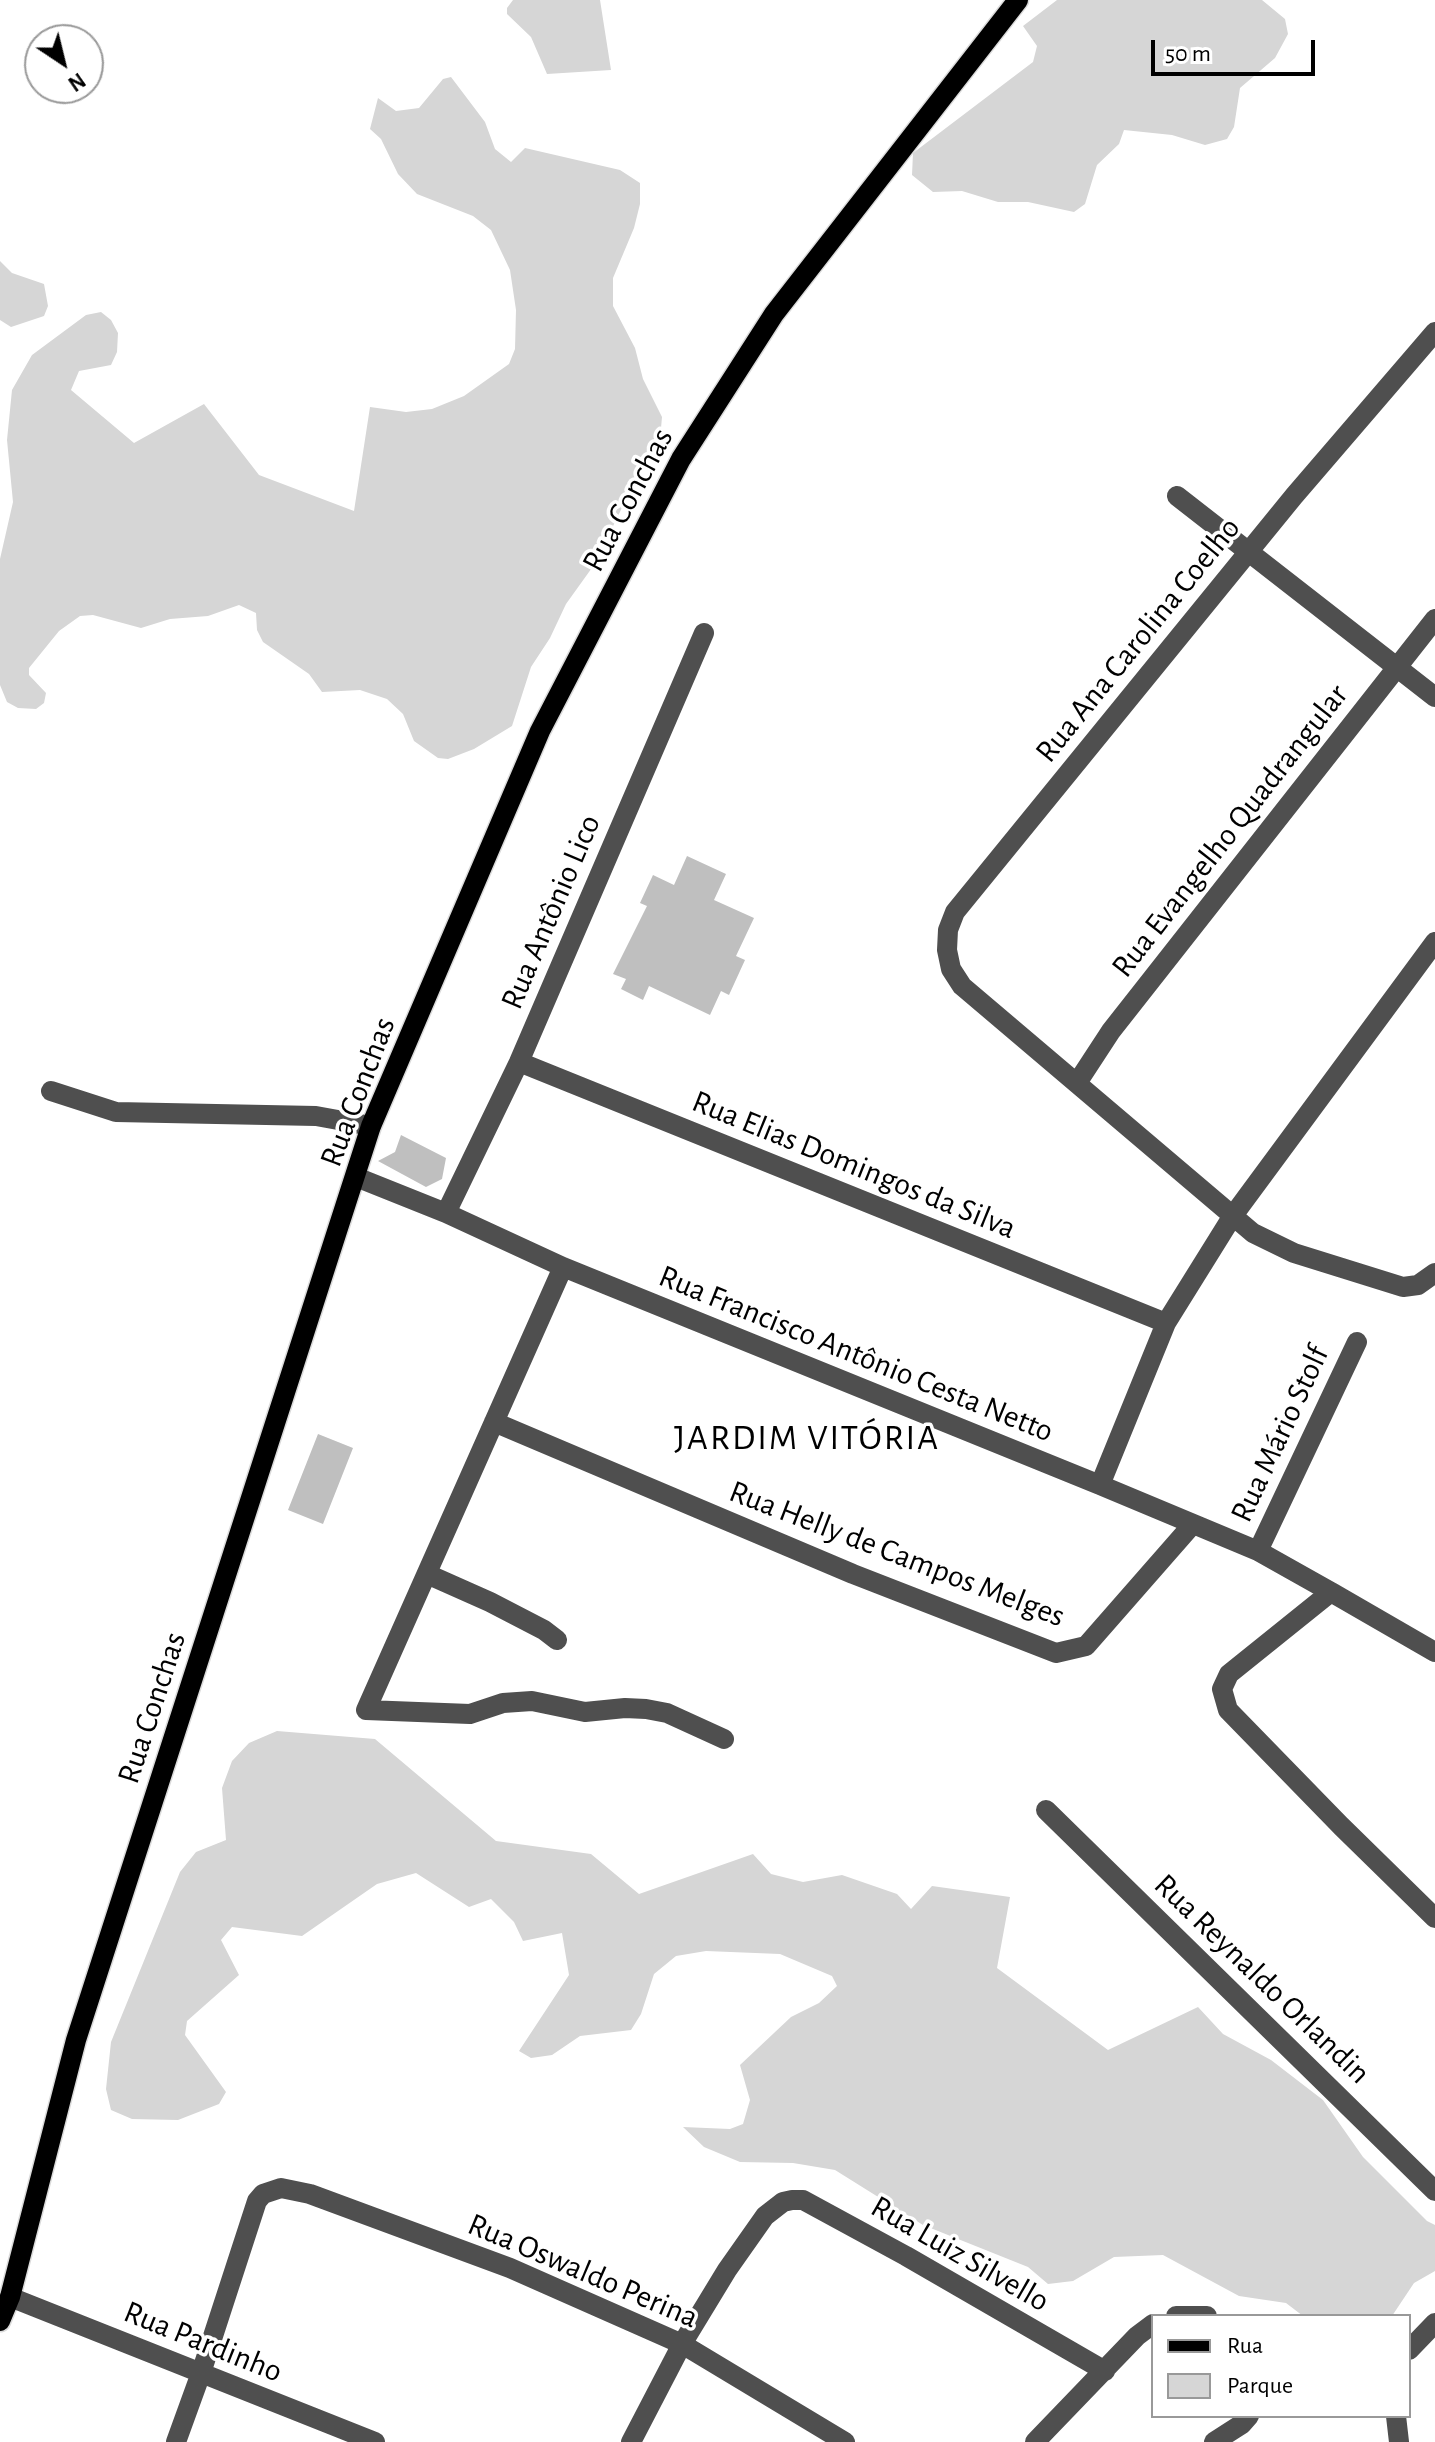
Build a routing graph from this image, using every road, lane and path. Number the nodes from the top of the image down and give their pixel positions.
1 (1018, 0) edge
2 (1435, 332) edge
3 (1177, 496) dead end
4 (1249, 552) junction
5 (1435, 619) edge
6 (704, 633) dead end
7 (1397, 667) junction
8 (1435, 697) edge
9 (1435, 942) edge
10 (519, 1062) junction
11 (1077, 1083) junction
12 (51, 1091) dead end
13 (371, 1126) junction
14 (356, 1177) junction
15 (446, 1213) junction
16 (1232, 1217) junction
17 (563, 1267) junction
18 (1435, 1273) edge
19 (1166, 1323) junction
20 (1357, 1342) dead end
21 (494, 1422) junction
22 (1100, 1485) junction
23 (1192, 1525) junction
24 (1258, 1551) junction
25 (427, 1574) junction
26 (1331, 1592) junction
27 (557, 1640) dead end
28 (1433, 1646) edge
29 (724, 1739) dead end
30 (1046, 1810) dead end
31 (1435, 1918) edge
32 (1435, 2191) edge
33 (10, 2297) junction
34 (0, 2321) edge
35 (1435, 2323) edge
36 (1151, 2326) edge
37 (682, 2344) junction
38 (1411, 2348) edge
39 (1105, 2371) junction
40 (201, 2373) junction
41 (1247, 2418) edge
42 (1396, 2418) edge
43 (176, 2442) edge
44 (375, 2442) edge
45 (631, 2442) edge
46 (845, 2442) edge
47 (1035, 2442) edge
48 (1214, 2442) edge
49 (1399, 2442) edge

1 - 13 main road, Rua Conchas
2 - 4 street, Rua Ana Carolina Coelho
3 - 4 street
4 - 7 street
4 - 11 street, Rua Ana Carolina Coelho
5 - 7 street, Rua Evangelho Quadrangular
6 - 10 street, Rua Antônio Lico
7 - 8 street
7 - 11 street, Rua Evangelho Quadrangular
9 - 16 street
10 - 15 street, Rua Antônio Lico
10 - 19 street, Rua Elias Domingos da Silva
11 - 16 street, Rua Ana Carolina Coelho
12 - 13 street
13 - 14 main road, Rua Conchas
14 - 15 street, Rua Francisco Antônio Cesta Netto
14 - 33 main road, Rua Conchas
15 - 17 street, Rua Francisco Antônio Cesta Netto
16 - 18 street, Rua Ana Carolina Coelho
16 - 19 street
17 - 21 street
17 - 22 street, Rua Francisco Antônio Cesta Netto
19 - 22 street
20 - 24 street, Rua Mário Stolf
21 - 23 street, Rua Helly de Campos Melges
21 - 25 street
22 - 23 street, Rua Francisco Antônio Cesta Netto
23 - 24 street, Rua Francisco Antônio Cesta Netto
24 - 26 street, Rua Francisco Antônio Cesta Netto
25 - 27 street
25 - 29 street
26 - 28 street, Rua Francisco Antônio Cesta Netto
26 - 31 street
30 - 32 street, Rua Reynaldo Orlandin
33 - 34 main road, Rua Conchas
33 - 40 street, Rua Pardinho
35 - 38 street
36 - 39 street
37 - 39 street, Rua Luiz Silvello
37 - 40 street, Rua Oswaldo Perina
37 - 45 street
37 - 46 street, Rua Oswaldo Perina
39 - 47 street
40 - 43 street
40 - 44 street, Rua Pardinho
41 - 48 street
42 - 49 street

